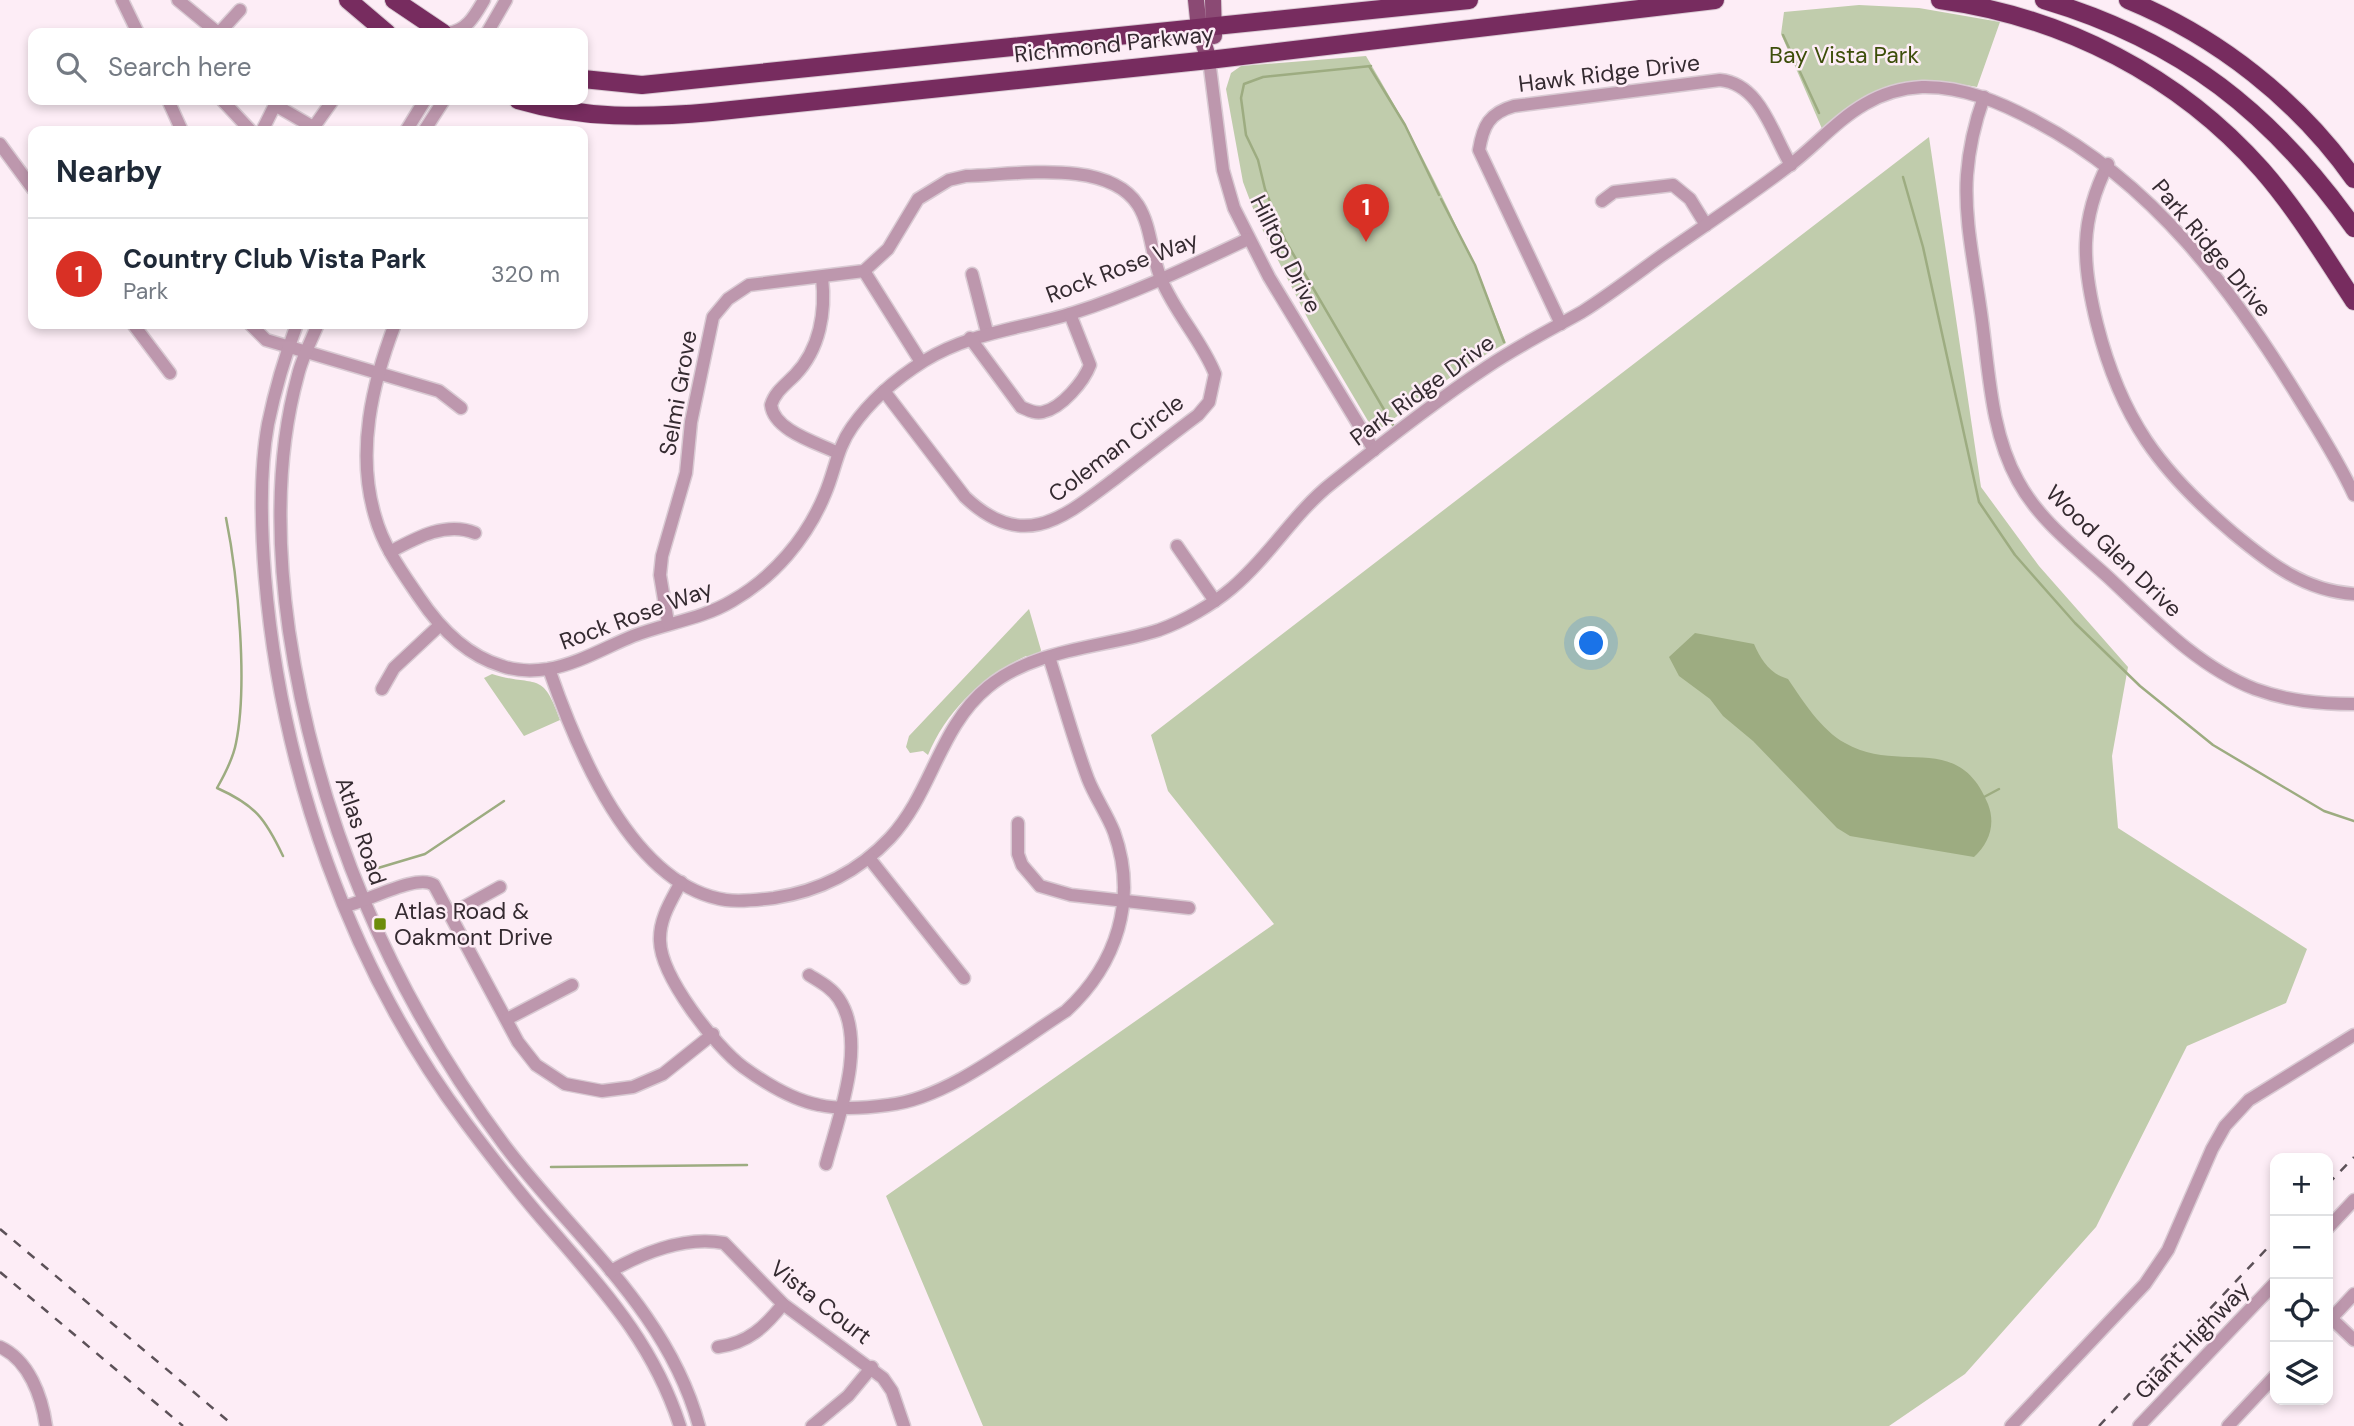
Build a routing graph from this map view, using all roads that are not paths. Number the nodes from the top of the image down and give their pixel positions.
1 (122, 0) edge
2 (178, 0) edge
3 (348, 0) edge
4 (394, 0) edge
5 (484, 0) edge
6 (491, 0) edge
7 (506, 0) edge
8 (1196, 0) edge
9 (1213, 0) edge
10 (1469, 0) edge
11 (1715, 0) edge
12 (1940, 0) edge
13 (2044, 0) edge
14 (2128, 0) edge
15 (499, 6) edge
16 (240, 10) dead end
17 (136, 28) edge
18 (208, 28) edge
19 (215, 28) edge
20 (381, 28) edge
21 (437, 28) edge
22 (458, 28) edge
23 (473, 28) edge
24 (489, 28) edge
25 (1207, 28) junction
26 (1209, 60) junction
27 (588, 80) edge
28 (1984, 97) junction
29 (170, 105) edge
30 (227, 105) edge
31 (274, 105) edge
32 (279, 105) edge
33 (329, 105) edge
34 (422, 105) edge
35 (441, 105) edge
36 (540, 105) edge
37 (181, 126) edge
38 (246, 126) edge
39 (264, 126) edge
40 (308, 126) edge
41 (314, 126) edge
42 (409, 126) edge
43 (427, 126) edge
44 (0, 144) edge
45 (1791, 164) junction
46 (2108, 164) junction
47 (2354, 179) edge
48 (28, 182) edge
49 (1602, 201) dead end
50 (1706, 225) junction
51 (2354, 228) edge
52 (1248, 239) junction
53 (864, 271) junction
54 (972, 274) dead end
55 (822, 277) junction
56 (1161, 279) junction
57 (2354, 301) edge
58 (1070, 314) junction
59 (1560, 324) junction
60 (137, 329) edge
61 (255, 329) edge
62 (295, 329) edge
63 (316, 329) edge
64 (393, 329) edge
65 (987, 332) junction
66 (970, 338) junction
67 (289, 347) junction
68 (306, 352) junction
69 (921, 362) junction
70 (170, 373) dead end
71 (378, 373) junction
72 (884, 391) junction
73 (461, 408) dead end
74 (1374, 450) junction
75 (838, 453) junction
76 (2354, 495) edge
77 (475, 533) dead end
78 (1177, 546) dead end
79 (390, 552) junction
80 (2354, 594) edge
81 (1215, 601) junction
82 (668, 624) junction
83 (439, 626) junction
84 (1049, 656) junction
85 (549, 669) junction
86 (383, 689) dead end
87 (2354, 704) edge
88 (1018, 823) dead end
89 (869, 858) junction
90 (681, 882) junction
91 (500, 887) dead end
92 (1123, 901) junction
93 (363, 902) junction
94 (345, 906) junction
95 (1189, 908) dead end
96 (451, 914) junction
97 (809, 975) dead end
98 (964, 978) dead end
99 (572, 985) dead end
100 (507, 1018) junction
101 (713, 1034) junction
102 (2354, 1035) edge
103 (841, 1108) junction
104 (826, 1164) dead end
105 (2354, 1200) edge
106 (2333, 1223) edge
107 (611, 1271) junction
108 (2270, 1288) edge
109 (2354, 1294) edge
110 (783, 1304) junction
111 (2333, 1317) edge
112 (2333, 1322) edge
113 (2354, 1340) edge
114 (0, 1347) edge
115 (718, 1347) dead end
116 (872, 1367) junction
117 (2270, 1381) edge
118 (46, 1426) edge
119 (680, 1426) edge
120 (699, 1426) edge
121 (812, 1426) edge
122 (904, 1426) edge
123 (2011, 1426) edge
124 (2139, 1426) edge
125 (2228, 1426) edge

1 - 17 street
2 - 18 street
3 - 20 highway
4 - 21 highway
5 - 22 street
6 - 23 street
7 - 15 street
8 - 25 main road, Hilltop Drive
9 - 25 main road, Hilltop Drive
10 - 25 highway, Richmond Parkway
11 - 26 highway, Richmond Parkway
12 - 57 highway
13 - 51 highway
14 - 47 highway
15 - 24 street
16 - 19 street
25 - 26 main road, Hilltop Drive
25 - 27 highway, Richmond Parkway
26 - 36 highway, Richmond Parkway
26 - 52 street, Hilltop Drive
28 - 45 street, Park Ridge Drive
28 - 46 street, Park Ridge Drive
28 - 87 street, Wood Glen Drive
29 - 37 street
30 - 38 street
31 - 39 street
32 - 40 street
33 - 41 street
34 - 42 street
35 - 43 street
44 - 48 street
45 - 50 street, Park Ridge Drive
45 - 59 street, Hawk Ridge Drive
46 - 76 street, Park Ridge Drive
46 - 80 street
49 - 50 street
50 - 59 street, Park Ridge Drive
52 - 56 street, Rock Rose Way
52 - 74 street, Hilltop Drive
53 - 55 street, Selmi Grove
53 - 56 street
53 - 69 street
54 - 65 street
55 - 75 street
55 - 82 street, Selmi Grove
56 - 58 street, Rock Rose Way
56 - 72 street, Coleman Circle
58 - 65 street, Rock Rose Way
58 - 66 street
59 - 74 street, Park Ridge Drive
60 - 70 street
61 - 67 street
62 - 67 street, Atlas Road
63 - 68 street, Atlas Road
64 - 71 street, Rock Rose Way
65 - 66 street, Rock Rose Way
66 - 69 street, Rock Rose Way
67 - 68 street
67 - 94 street, Atlas Road
68 - 71 street
68 - 93 street, Atlas Road
69 - 72 street, Rock Rose Way
71 - 73 street
71 - 79 street, Rock Rose Way
72 - 75 street, Rock Rose Way
74 - 81 street, Park Ridge Drive
75 - 82 street, Rock Rose Way
77 - 79 street
78 - 81 street
79 - 83 street, Rock Rose Way
81 - 84 street, Park Ridge Drive
82 - 85 street, Rock Rose Way
83 - 85 street, Rock Rose Way
83 - 86 street
84 - 89 street, Park Ridge Drive
84 - 92 street
85 - 90 street, Park Ridge Drive
88 - 92 street
89 - 90 street, Park Ridge Drive
89 - 98 street
90 - 101 street
91 - 96 street
92 - 95 street
92 - 103 street
93 - 94 street
93 - 96 street
93 - 107 street, Atlas Road
94 - 119 street, Atlas Road
96 - 100 street
97 - 103 street
99 - 100 street
100 - 101 street
101 - 103 street
102 - 123 street
103 - 104 street
105 - 106 street
107 - 110 street, Vista Court
107 - 120 street, Atlas Road
108 - 124 street, Giant Highway
109 - 111 street
110 - 115 street
110 - 116 street, Vista Court
112 - 113 street
114 - 118 street
116 - 121 street
116 - 122 street, Vista Court
117 - 125 street

